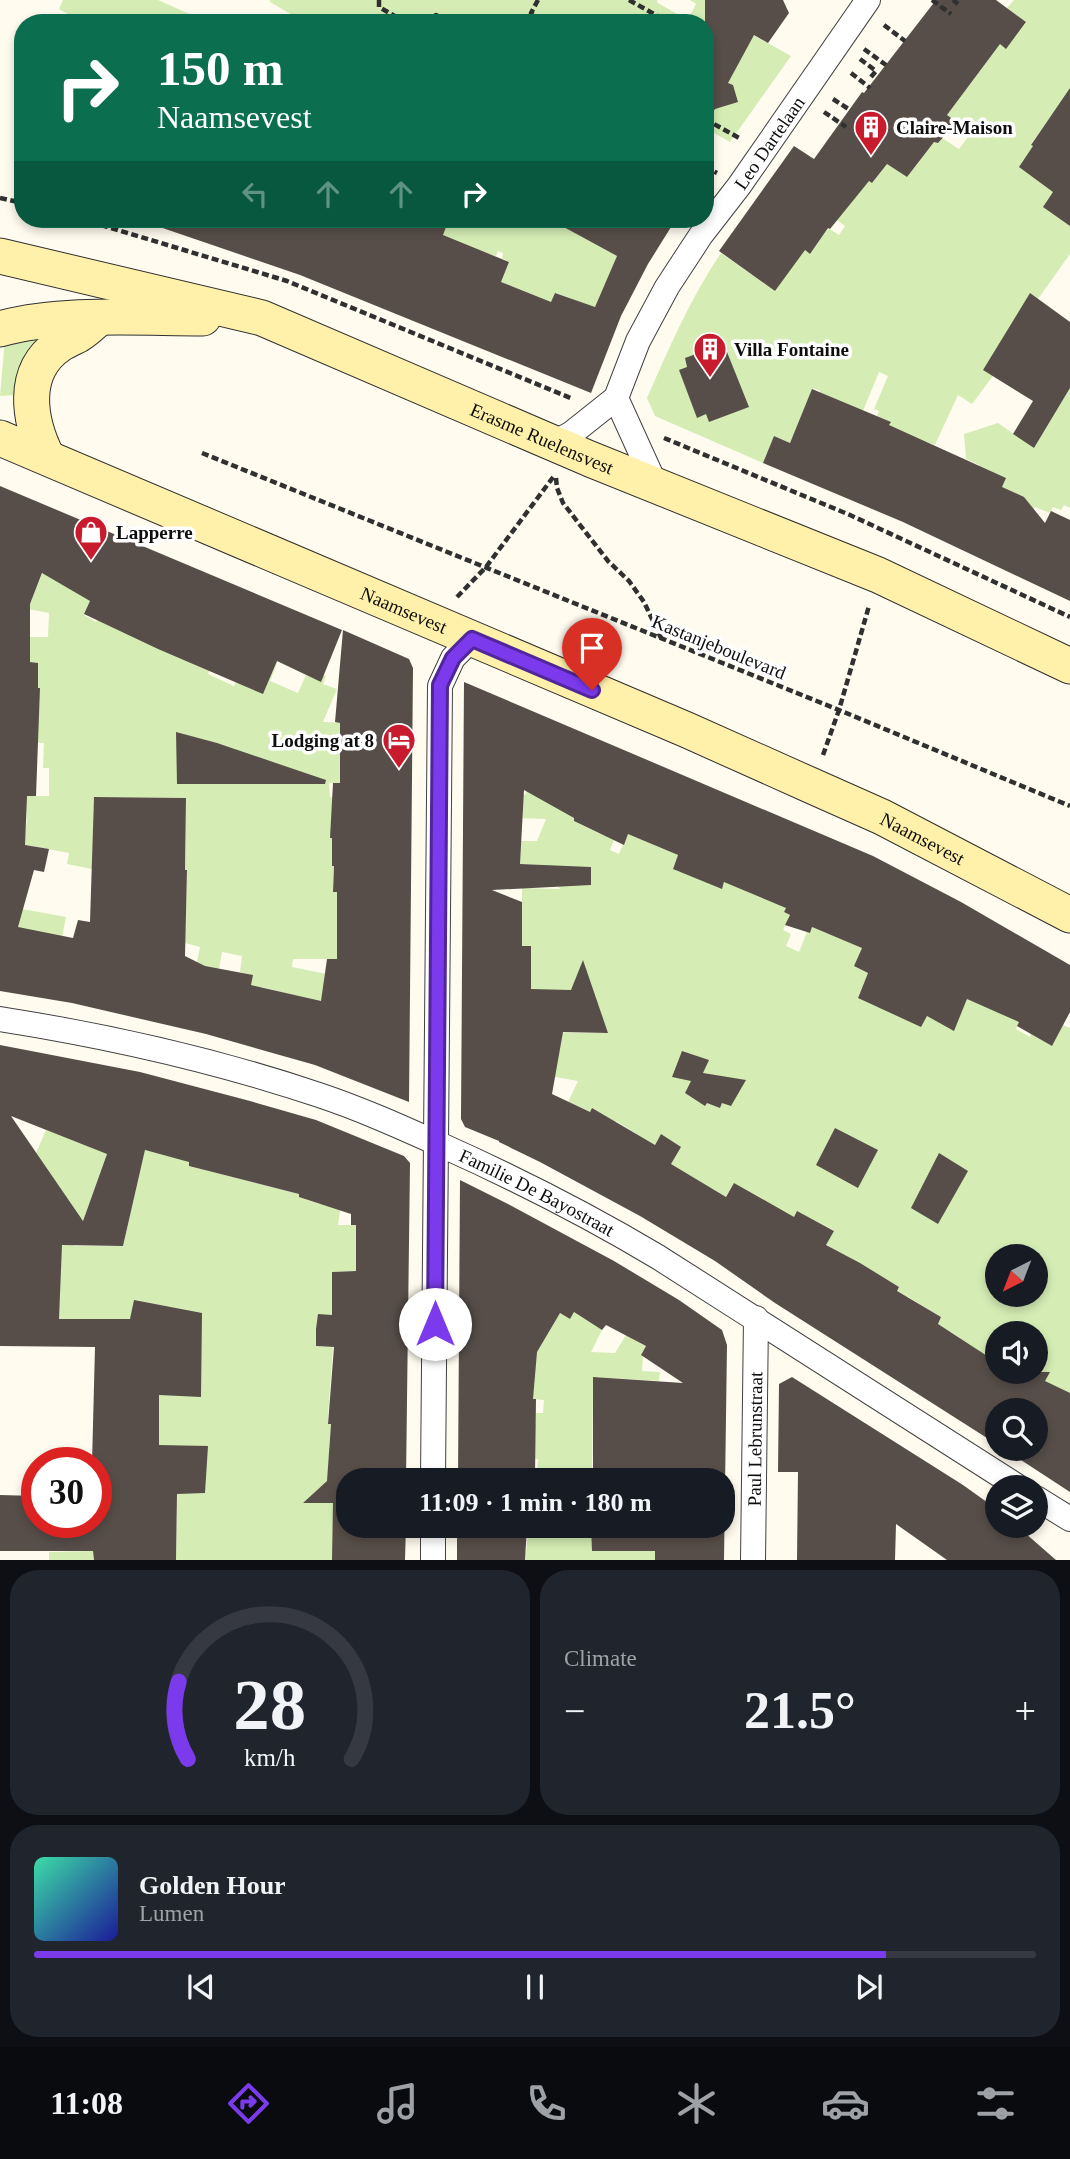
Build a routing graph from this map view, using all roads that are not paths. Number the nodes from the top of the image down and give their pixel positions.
1 (868, 0) edge
2 (714, 219) edge
3 (707, 228) edge
4 (0, 256) edge
5 (99, 318) junction
6 (262, 318) junction
7 (0, 329) edge
8 (608, 404) junction
9 (0, 438) edge
10 (47, 457) junction
11 (555, 458) junction
12 (656, 486) junction
13 (472, 639) junction
14 (1070, 666) edge
15 (1070, 915) edge
16 (0, 1018) edge
17 (436, 1142) junction
18 (756, 1318) junction
19 (433, 1468) edge
20 (1000, 1475) edge
21 (1048, 1505) edge
22 (1070, 1519) edge
23 (433, 1538) edge
24 (433, 1560) edge
25 (753, 1560) edge

1 - 2 street, Leo Dartelaan
3 - 8 street, Leo Dartelaan
4 - 6 main road, Erasme Ruelensvest
5 - 6 main road
5 - 7 main road
5 - 10 main road
6 - 11 main road, Erasme Ruelensvest
8 - 11 street
8 - 12 street
9 - 10 main road, Naamsevest
10 - 13 main road, Naamsevest
11 - 12 main road, Erasme Ruelensvest
12 - 14 main road, Erasme Ruelensvest
13 - 15 main road, Naamsevest
13 - 17 street
16 - 17 street, Familie De Bayostraat
17 - 18 street, Familie De Bayostraat
17 - 19 street
18 - 20 street, Familie De Bayostraat
18 - 25 street, Paul Lebrunstraat
21 - 22 street
23 - 24 street

